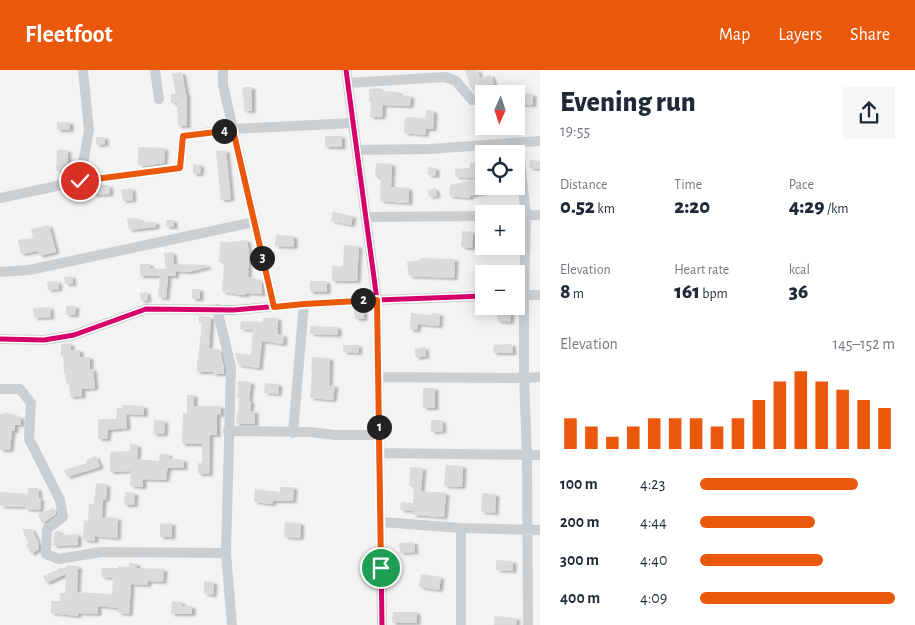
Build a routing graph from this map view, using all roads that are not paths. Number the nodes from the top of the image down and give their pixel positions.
1 (82, 70) edge
2 (155, 70) edge
3 (223, 70) edge
4 (346, 70) edge
5 (348, 83) junction
6 (158, 99) dead end
7 (475, 100) edge
8 (353, 123) junction
9 (233, 130) junction
10 (540, 141) edge
11 (518, 142) junction
12 (357, 150) junction
13 (80, 181) junction
14 (0, 198) edge
15 (521, 205) edge
16 (540, 215) edge
17 (475, 216) edge
18 (525, 216) edge
19 (366, 217) junction
20 (254, 222) junction
21 (0, 272) edge
22 (525, 295) edge
23 (540, 295) edge
24 (475, 296) edge
25 (377, 300) junction
26 (304, 304) junction
27 (274, 307) junction
28 (217, 309) junction
29 (521, 315) edge
30 (0, 339) edge
31 (378, 377) junction
32 (540, 377) edge
33 (524, 378) junction
34 (0, 390) edge
35 (228, 431) junction
36 (293, 433) junction
37 (379, 435) junction
38 (379, 453) junction
39 (527, 455) junction
40 (540, 455) edge
41 (381, 522) junction
42 (461, 528) junction
43 (527, 529) junction
44 (540, 530) edge
45 (226, 553) junction
46 (232, 625) edge
47 (382, 625) edge
48 (461, 625) edge
49 (528, 625) edge

1 - 13 street
2 - 6 street
3 - 9 street
4 - 5 street
5 - 7 street
5 - 8 street
8 - 9 street
8 - 12 street
9 - 13 street
9 - 20 street
10 - 11 street
11 - 12 street
11 - 15 street
12 - 19 street
13 - 14 street
16 - 18 street
17 - 19 street
19 - 25 street
20 - 21 street
20 - 27 street
22 - 23 street
24 - 25 street
25 - 26 street
25 - 31 street
26 - 27 street
26 - 36 street
27 - 28 street
28 - 30 street
28 - 35 street
29 - 33 street
31 - 33 street
31 - 37 street
32 - 33 street
33 - 39 street
34 - 45 street
35 - 36 street
35 - 45 street
36 - 37 street
37 - 38 street
38 - 39 street
38 - 41 street
39 - 40 street
39 - 43 street
41 - 42 street
41 - 47 street
42 - 43 street
42 - 48 street
43 - 44 street
43 - 49 street
45 - 46 street

